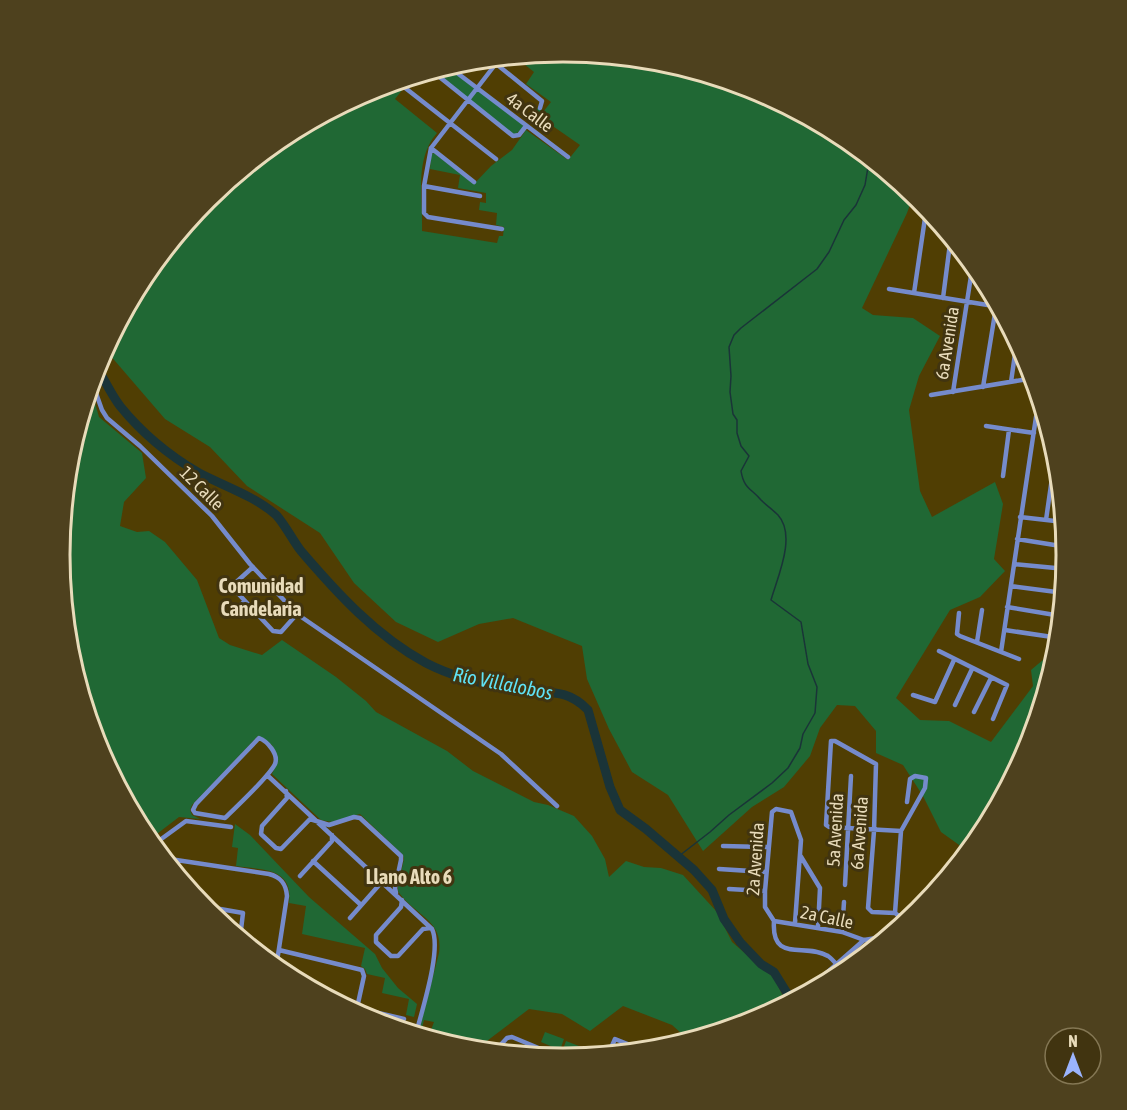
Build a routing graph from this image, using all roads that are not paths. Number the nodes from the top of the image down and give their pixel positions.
1 (500, 66) edge
2 (493, 67) edge
3 (457, 73) edge
4 (440, 77) edge
5 (405, 88) edge
6 (476, 89) junction
7 (468, 99) junction
8 (540, 108) dead end
9 (449, 123) junction
10 (526, 126) junction
11 (431, 148) junction
12 (568, 157) dead end
13 (496, 159) dead end
14 (474, 182) dead end
15 (424, 186) junction
16 (480, 196) dead end
17 (925, 219) edge
18 (502, 229) dead end
19 (949, 248) edge
20 (971, 277) edge
21 (889, 289) dead end
22 (914, 293) junction
23 (943, 298) junction
24 (967, 302) junction
25 (989, 304) edge
26 (995, 316) edge
27 (1015, 356) edge
28 (1024, 379) edge
29 (1011, 382) junction
30 (983, 387) junction
31 (953, 392) junction
32 (97, 395) edge
33 (931, 395) dead end
34 (1037, 416) edge
35 (986, 426) dead end
36 (1009, 430) junction
37 (1034, 433) junction
38 (1003, 476) dead end
39 (1052, 481) edge
40 (1020, 517) junction
41 (1046, 520) junction
42 (1055, 521) dead end
43 (1017, 539) junction
44 (1057, 545) edge
45 (1014, 564) junction
46 (252, 567) junction
47 (1057, 568) edge
48 (1011, 586) junction
49 (1056, 592) edge
50 (245, 601) junction
51 (1007, 607) junction
52 (982, 610) dead end
53 (231, 614) dead end
54 (297, 614) junction
55 (959, 614) dead end
56 (1053, 615) edge
57 (1005, 630) junction
58 (1050, 637) edge
59 (977, 642) junction
60 (939, 651) dead end
61 (1002, 652) junction
62 (1019, 659) dead end
63 (954, 660) junction
64 (972, 669) junction
65 (992, 678) junction
66 (913, 695) dead end
67 (955, 705) dead end
68 (974, 712) dead end
69 (993, 719) dead end
70 (267, 775) junction
71 (851, 776) dead end
72 (285, 791) junction
73 (907, 802) dead end
74 (557, 806) dead end
75 (318, 822) junction
76 (231, 827) dead end
77 (849, 829) junction
78 (874, 831) junction
79 (900, 831) junction
80 (332, 835) junction
81 (160, 839) edge
82 (723, 846) dead end
83 (767, 847) junction
84 (800, 854) junction
85 (176, 860) edge
86 (314, 861) junction
87 (719, 869) dead end
88 (766, 872) junction
89 (300, 876) dead end
90 (386, 885) junction
91 (845, 885) dead end
92 (729, 889) dead end
93 (765, 891) junction
94 (399, 897) junction
95 (844, 902) dead end
96 (361, 905) junction
97 (765, 907) joint
98 (220, 909) edge
99 (894, 913) junction
100 (899, 916) edge
101 (350, 918) dead end
102 (774, 921) junction
103 (795, 923) junction
104 (818, 927) junction
105 (241, 929) edge
106 (432, 929) junction
107 (842, 932) junction
108 (874, 938) edge
109 (864, 940) junction
110 (279, 950) junction
111 (278, 957) edge
112 (836, 965) junction
113 (831, 969) edge
114 (358, 1004) edge
115 (384, 1014) edge
116 (404, 1019) dead end
117 (418, 1026) edge
118 (502, 1044) edge
119 (628, 1044) edge
120 (612, 1046) edge
121 (535, 1047) edge

1 - 8 street
2 - 6 street
3 - 6 street, 4a Calle
4 - 7 street, 4a Calle
5 - 9 street
6 - 7 street
6 - 10 street, 4a Calle
7 - 9 street
7 - 10 street, 4a Calle
9 - 11 street
9 - 13 street
10 - 12 street, 4a Calle
11 - 14 street
11 - 15 street
15 - 16 street
15 - 18 street
17 - 22 street
19 - 23 street
20 - 24 street, 6a Avenida
21 - 22 street
22 - 23 street
23 - 24 street
24 - 25 street
24 - 31 street, 6a Avenida
26 - 30 street
27 - 29 street
28 - 29 street
29 - 30 street
30 - 31 street
31 - 33 street
32 - 46 street, 12 Calle
34 - 37 street
35 - 36 street
36 - 37 street
36 - 38 street
37 - 40 street
39 - 41 street
40 - 41 street
40 - 43 street
41 - 42 street
43 - 44 street
43 - 45 street
45 - 47 street
45 - 48 street
46 - 50 street
46 - 54 street, 12 Calle
48 - 49 street
48 - 51 street
50 - 53 street
50 - 54 street
51 - 56 street
51 - 57 street
52 - 59 street
54 - 74 street, 12 Calle
55 - 59 street
57 - 58 street
57 - 61 street
59 - 61 street
60 - 63 street
61 - 62 street
63 - 64 street
63 - 66 street
64 - 65 street
64 - 67 street
65 - 68 street
65 - 69 street
70 - 70 street
70 - 72 street
71 - 77 street, 5a Avenida
72 - 75 street
72 - 75 street
73 - 79 street
75 - 80 street
75 - 94 street
76 - 81 street
77 - 78 street
77 - 78 street, 6a Avenida
77 - 91 street, 5a Avenida
78 - 79 street
78 - 99 street, 6a Avenida
79 - 99 street
80 - 86 street
80 - 90 street
82 - 83 street
83 - 84 street, 2a Avenida
83 - 88 street, 2a Avenida
84 - 103 street
84 - 104 street
85 - 110 street
86 - 89 street
86 - 96 street
87 - 88 street
88 - 93 street, 2a Avenida
90 - 94 street
90 - 96 street
92 - 93 street
93 - 97 street, 2a Avenida
94 - 106 street
94 - 106 street
95 - 107 street
96 - 101 street
97 - 102 street, 2a Calle
98 - 105 street
99 - 100 street
102 - 103 street, 2a Calle
102 - 112 street
103 - 104 street, 2a Calle
104 - 107 street, 2a Calle
106 - 117 street
107 - 109 street, 2a Calle
108 - 109 street, 2a Calle
109 - 112 street
110 - 111 street
110 - 114 street
112 - 113 street
115 - 116 street
118 - 121 street
119 - 120 street

